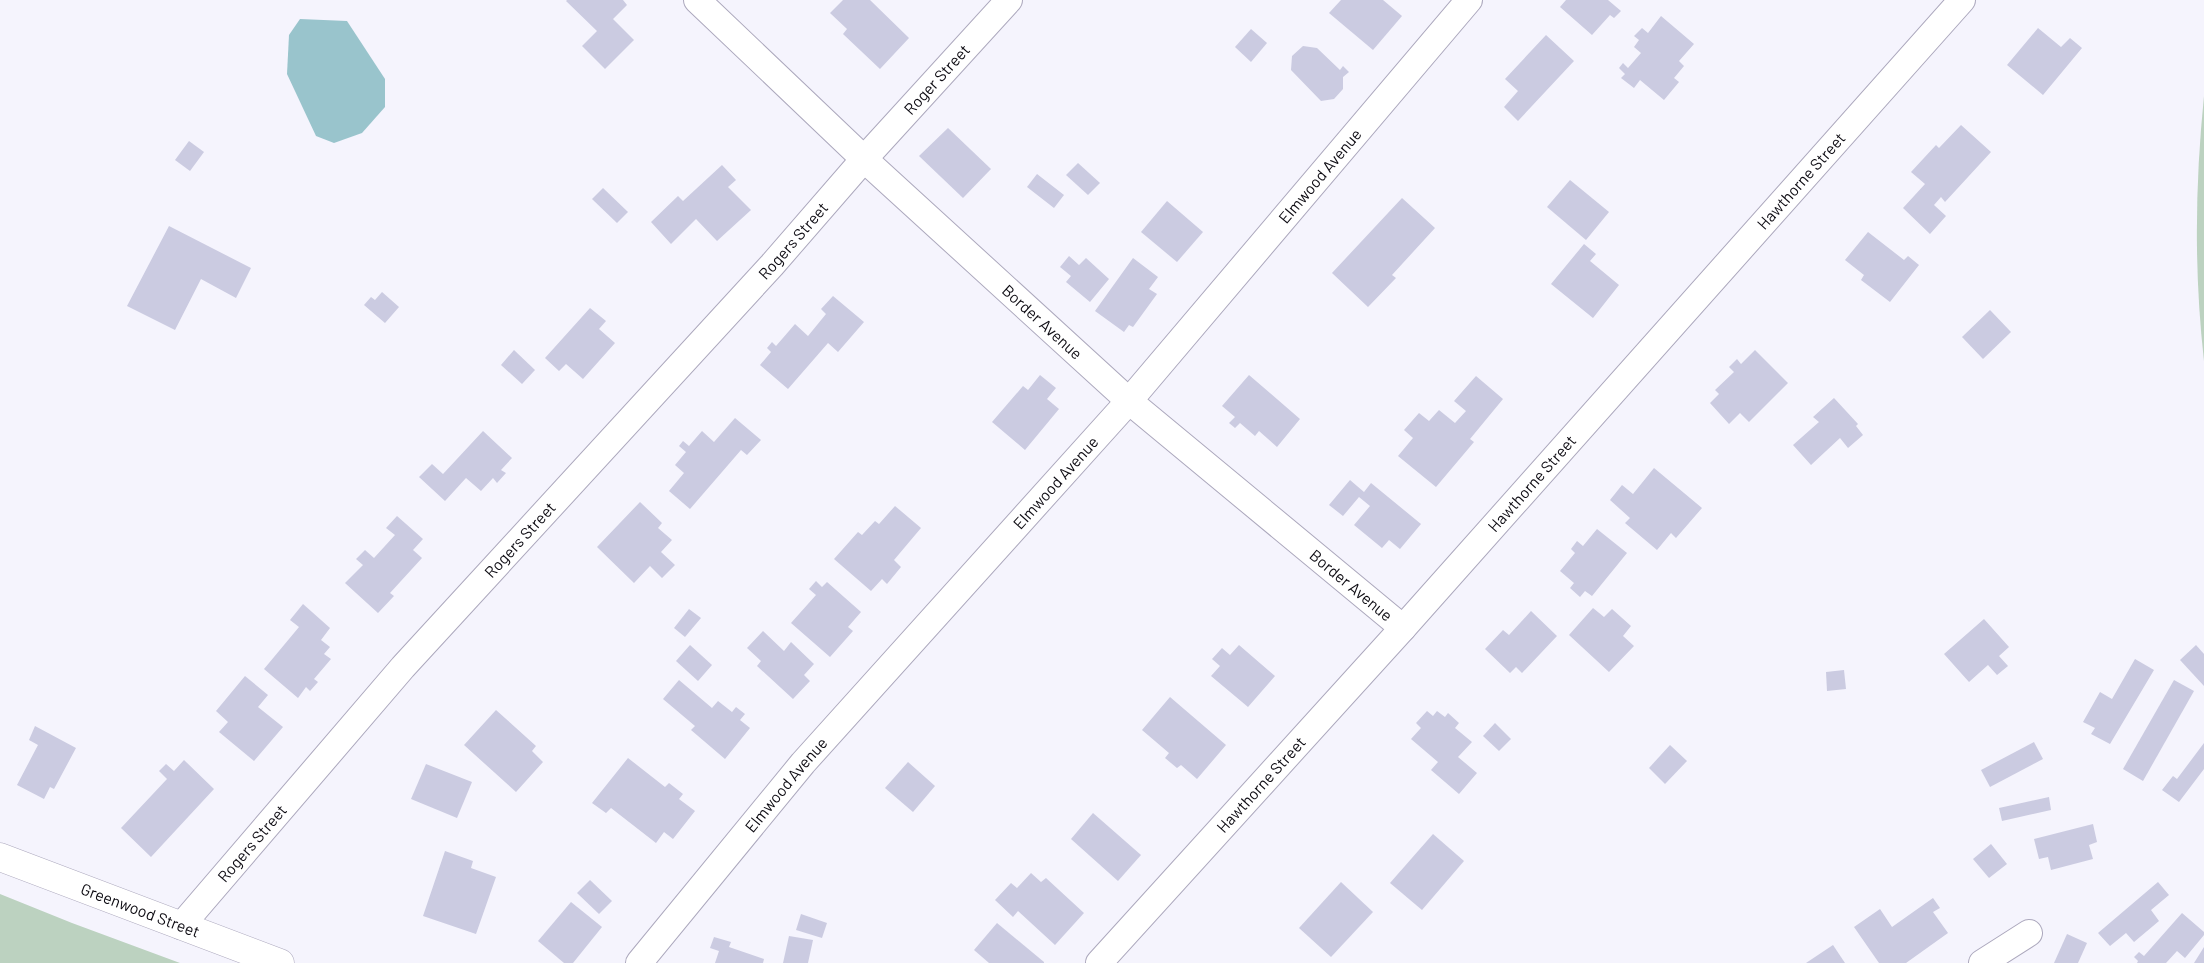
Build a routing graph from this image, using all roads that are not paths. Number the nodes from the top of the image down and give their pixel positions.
1 (697, 0) edge
2 (1009, 0) edge
3 (1469, 0) edge
4 (1962, 0) edge
5 (864, 159) junction
6 (1129, 401) junction
7 (1403, 628) junction
8 (0, 858) edge
9 (181, 926) junction
10 (2029, 933) dead end
11 (280, 963) edge
12 (639, 963) edge
13 (1099, 963) edge
14 (1982, 963) edge

1 - 5 street, Border Avenue
2 - 5 street, Roger Street
3 - 6 street, Elmwood Avenue
4 - 7 street, Hawthorne Street
5 - 6 street, Border Avenue
5 - 9 street, Rogers Street
6 - 7 street, Border Avenue
6 - 12 street, Elmwood Avenue
7 - 13 street, Hawthorne Street
8 - 9 street, Greenwood Street
9 - 11 street, Greenwood Street
10 - 14 street

